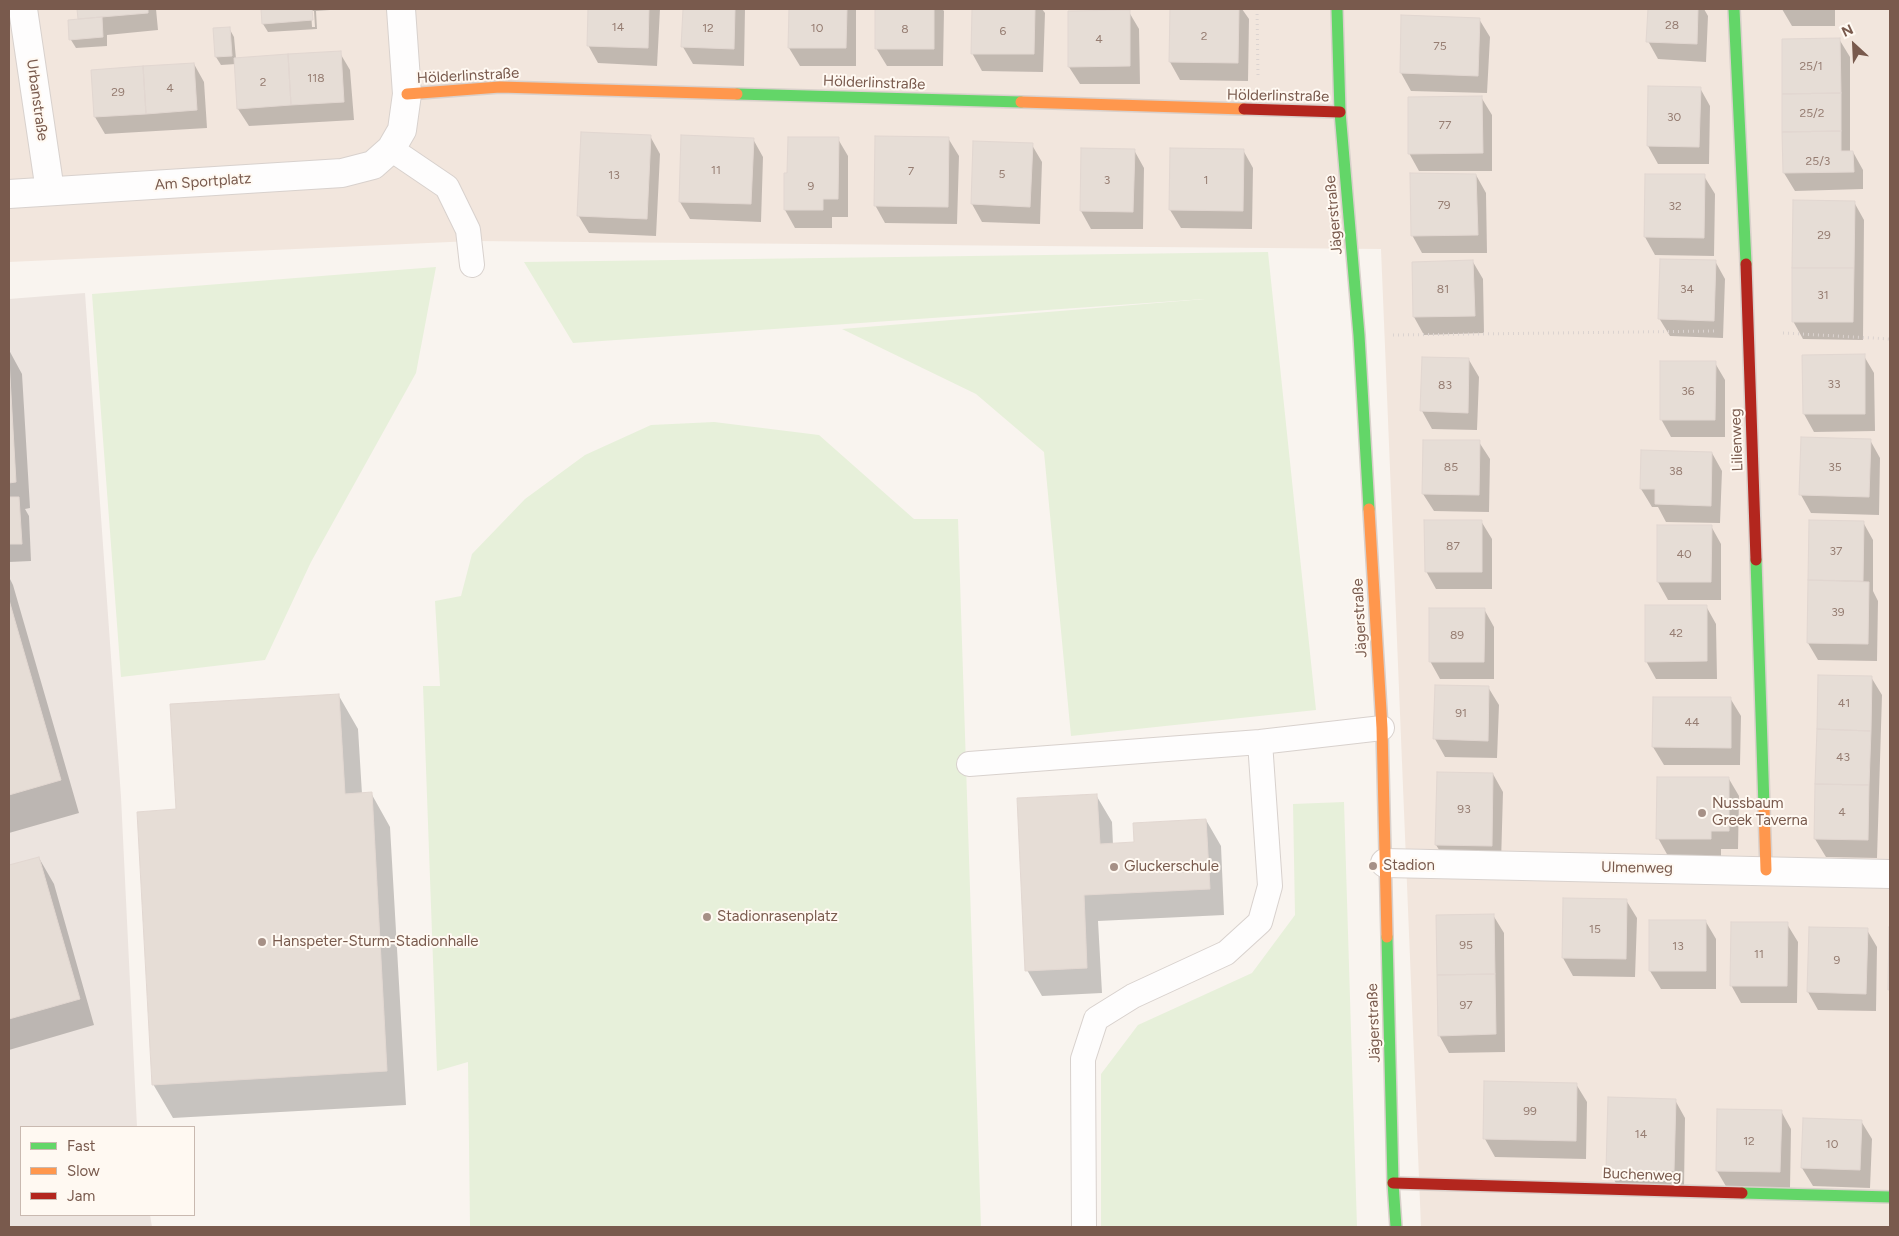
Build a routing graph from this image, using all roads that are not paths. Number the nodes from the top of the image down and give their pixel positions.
1 (23, 9) edge
2 (401, 9) edge
3 (1336, 9) edge
4 (1734, 9) edge
5 (406, 94) junction
6 (1340, 112) junction
7 (391, 149) junction
8 (50, 191) junction
9 (9, 194) edge
10 (472, 265) dead end
11 (1382, 728) junction
12 (1260, 742) junction
13 (969, 764) dead end
14 (1384, 864) junction
15 (1766, 870) junction
16 (1890, 874) edge
17 (1394, 1183) junction
18 (1890, 1197) edge
19 (1084, 1227) edge
20 (1396, 1227) edge

1 - 8 street, Urbanstraße
2 - 5 street
3 - 6 street, Jägerstraße
4 - 15 street, Lilienweg
5 - 6 street, Hölderlinstraße
5 - 7 street
6 - 11 street, Jägerstraße
7 - 8 street, Am Sportplatz
7 - 10 lane
8 - 9 street, Am Sportplatz
11 - 12 lane
11 - 14 street, Jägerstraße
12 - 13 lane
12 - 19 lane
14 - 15 street, Ulmenweg
14 - 17 street, Jägerstraße
15 - 16 street, Ulmenweg
17 - 18 street, Buchenweg
17 - 20 street, Jägerstraße

